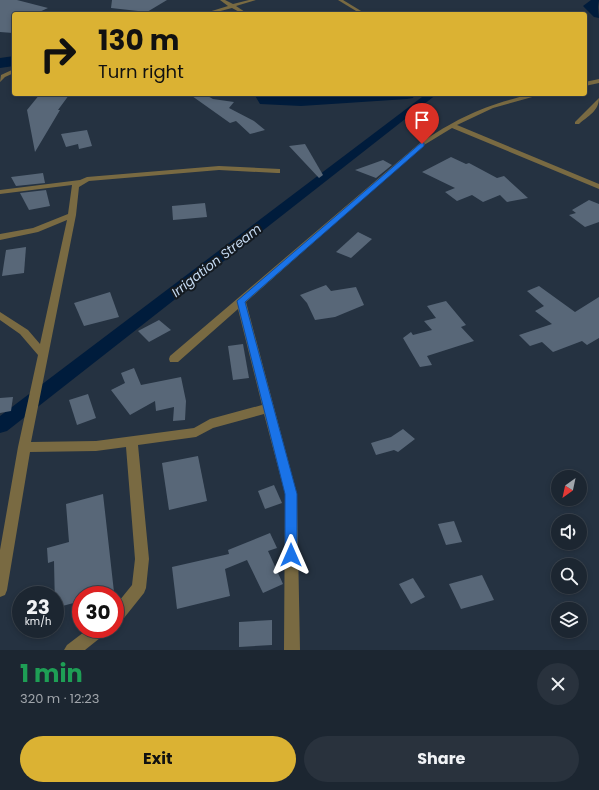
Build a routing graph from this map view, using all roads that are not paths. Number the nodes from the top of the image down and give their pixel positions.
1 (222, 0) edge
2 (254, 0) edge
3 (340, 0) edge
4 (232, 6) junction
5 (211, 12) edge
6 (242, 12) edge
7 (361, 12) edge
8 (12, 71) edge
9 (0, 80) edge
10 (598, 83) edge
11 (587, 84) edge
12 (531, 96) edge
13 (599, 100) edge
14 (577, 123) dead end
15 (451, 125) junction
16 (277, 171) dead end
17 (79, 182) junction
18 (599, 186) edge
19 (0, 192) edge
20 (72, 215) junction
21 (0, 237) edge
22 (241, 301) junction
23 (0, 315) edge
24 (43, 354) junction
25 (174, 359) dead end
26 (269, 408) junction
27 (132, 441) junction
28 (24, 447) junction
29 (0, 590) edge
30 (124, 607) edge
31 (88, 638) edge
32 (72, 650) edge
33 (292, 650) edge

1 - 4 street
2 - 4 street
3 - 7 street
4 - 5 street
4 - 6 street
8 - 9 street
10 - 11 street
12 - 15 street
13 - 14 street
15 - 18 street
15 - 22 street
16 - 17 street
17 - 19 street
17 - 20 street
20 - 21 street
20 - 24 street
22 - 25 street
22 - 26 street
23 - 24 street
24 - 28 street
26 - 27 street
26 - 33 street
27 - 28 street
27 - 30 street
28 - 29 street
31 - 32 street

